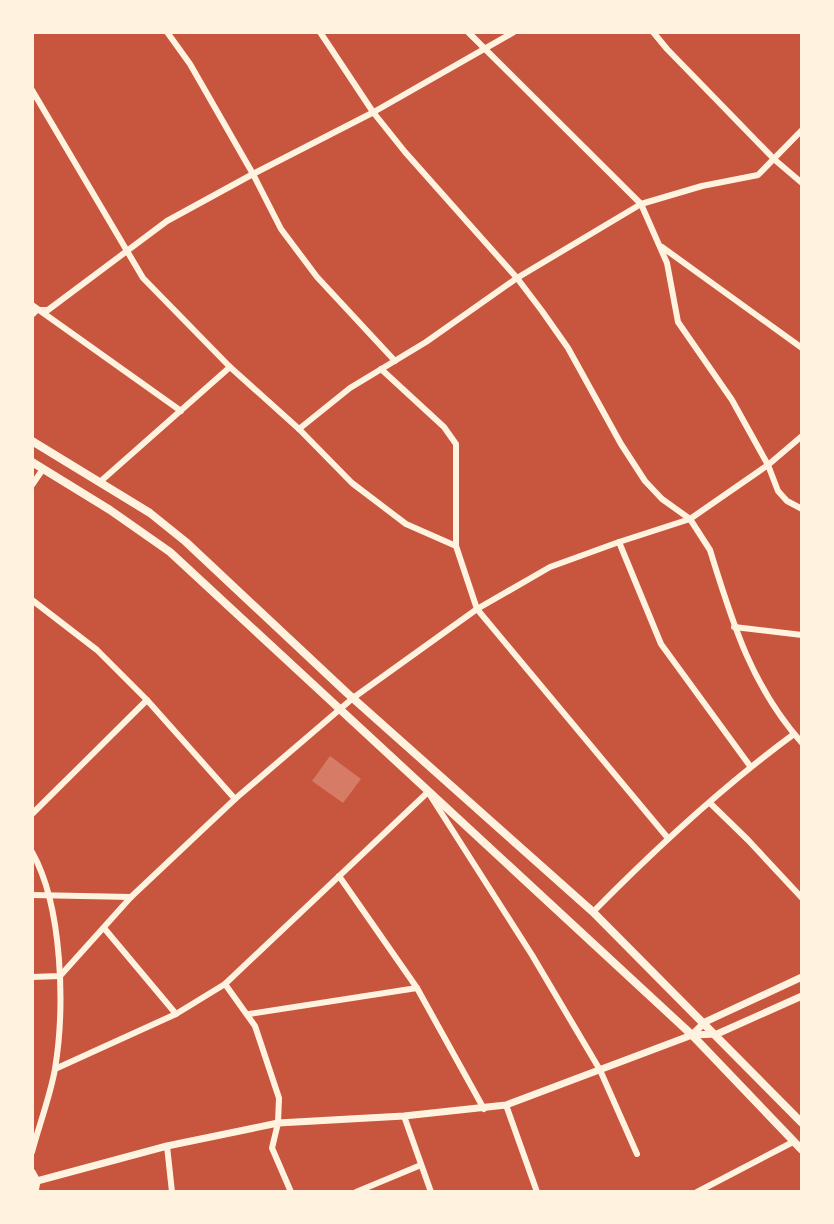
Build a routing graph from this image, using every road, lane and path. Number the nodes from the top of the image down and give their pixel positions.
1 (167, 32) edge
2 (320, 32) edge
3 (468, 32) edge
4 (514, 32) edge
5 (653, 32) edge
6 (483, 49) junction
7 (32, 90) edge
8 (373, 112) junction
9 (802, 130) edge
10 (775, 160) junction
11 (253, 174) junction
12 (802, 183) edge
13 (641, 204) junction
14 (659, 244) junction
15 (127, 251) junction
16 (517, 278) junction
17 (34, 310) edge
18 (802, 348) edge
19 (395, 361) junction
20 (230, 367) junction
21 (381, 369) junction
22 (181, 411) junction
23 (299, 429) junction
24 (802, 436) edge
25 (32, 441) edge
26 (32, 462) edge
27 (768, 465) junction
28 (43, 469) junction
29 (101, 481) junction
30 (32, 485) edge
31 (802, 509) edge
32 (690, 519) junction
33 (619, 542) junction
34 (456, 546) junction
35 (32, 600) edge
36 (477, 609) junction
37 (734, 627) junction
38 (802, 635) edge
39 (353, 698) junction
40 (147, 700) junction
41 (339, 711) junction
42 (794, 734) junction
43 (802, 743) edge
44 (750, 766) junction
45 (428, 792) junction
46 (235, 799) junction
47 (710, 803) junction
48 (32, 814) edge
49 (667, 837) junction
50 (32, 852) edge
51 (339, 876) junction
52 (32, 895) edge
53 (48, 895) junction
54 (131, 897) junction
55 (802, 898) edge
56 (593, 912) junction
57 (104, 928) junction
58 (60, 976) junction
59 (32, 977) edge
60 (802, 977) edge
61 (225, 984) junction
62 (417, 988) junction
63 (802, 996) edge
64 (176, 1014) junction
65 (249, 1014) junction
66 (705, 1022) junction
67 (717, 1034) junction
68 (692, 1035) junction
69 (55, 1069) junction
70 (600, 1070) junction
71 (506, 1105) junction
72 (484, 1109) junction
73 (404, 1116) junction
74 (278, 1123) junction
75 (802, 1123) edge
76 (793, 1142) junction
77 (167, 1146) junction
78 (802, 1150) edge
79 (32, 1152) edge
80 (637, 1154) dead end
81 (421, 1165) junction
82 (32, 1172) edge
83 (37, 1181) junction
84 (35, 1192) edge
85 (172, 1192) edge
86 (291, 1192) edge
87 (356, 1192) edge
88 (431, 1192) edge
89 (537, 1192) edge
90 (697, 1192) edge

1 - 11 street
2 - 8 street
3 - 6 street
4 - 6 street
5 - 10 street
6 - 8 street
6 - 13 street
7 - 15 street
8 - 11 street
8 - 16 street
9 - 10 street
10 - 12 street
10 - 13 street
11 - 15 street
11 - 19 street
13 - 14 street
13 - 16 street
14 - 18 street
14 - 27 street
15 - 17 street
15 - 20 street
16 - 19 street
16 - 32 street
17 - 22 street
19 - 21 street
20 - 22 street
20 - 23 street
21 - 23 street
21 - 34 street
22 - 29 street
23 - 34 street
24 - 27 street
25 - 29 main road
26 - 28 main road
27 - 31 street
27 - 32 street
28 - 30 street
28 - 41 main road
29 - 39 main road
32 - 33 street
32 - 37 street
33 - 36 street
33 - 44 street
34 - 36 street
35 - 40 street
36 - 39 street
36 - 49 street
37 - 38 street
37 - 42 street
39 - 41 street
39 - 56 main road
40 - 46 street
40 - 48 street
41 - 45 main road
41 - 46 street
42 - 43 street
42 - 44 street
44 - 47 street
45 - 51 street
45 - 68 main road
45 - 70 street
46 - 54 street
47 - 49 street
47 - 55 street
49 - 56 street
50 - 53 street
51 - 61 street
51 - 62 street
52 - 53 street
53 - 54 street
53 - 58 street
54 - 57 street
56 - 66 main road
57 - 58 street
57 - 64 street
58 - 59 street
58 - 69 street
60 - 66 street
61 - 64 street
61 - 65 street
62 - 65 street
62 - 72 street
63 - 67 street
64 - 69 street
65 - 74 street
66 - 67 main road
66 - 68 street
67 - 68 street
67 - 75 main road
68 - 70 street
68 - 76 main road
69 - 79 street
70 - 71 street
70 - 80 street
71 - 72 street
71 - 89 street
72 - 73 street
73 - 74 street
73 - 81 street
74 - 77 street
74 - 86 street
76 - 78 main road
76 - 90 street
77 - 83 street
77 - 85 street
81 - 87 street
81 - 88 street
82 - 83 street
83 - 84 street

